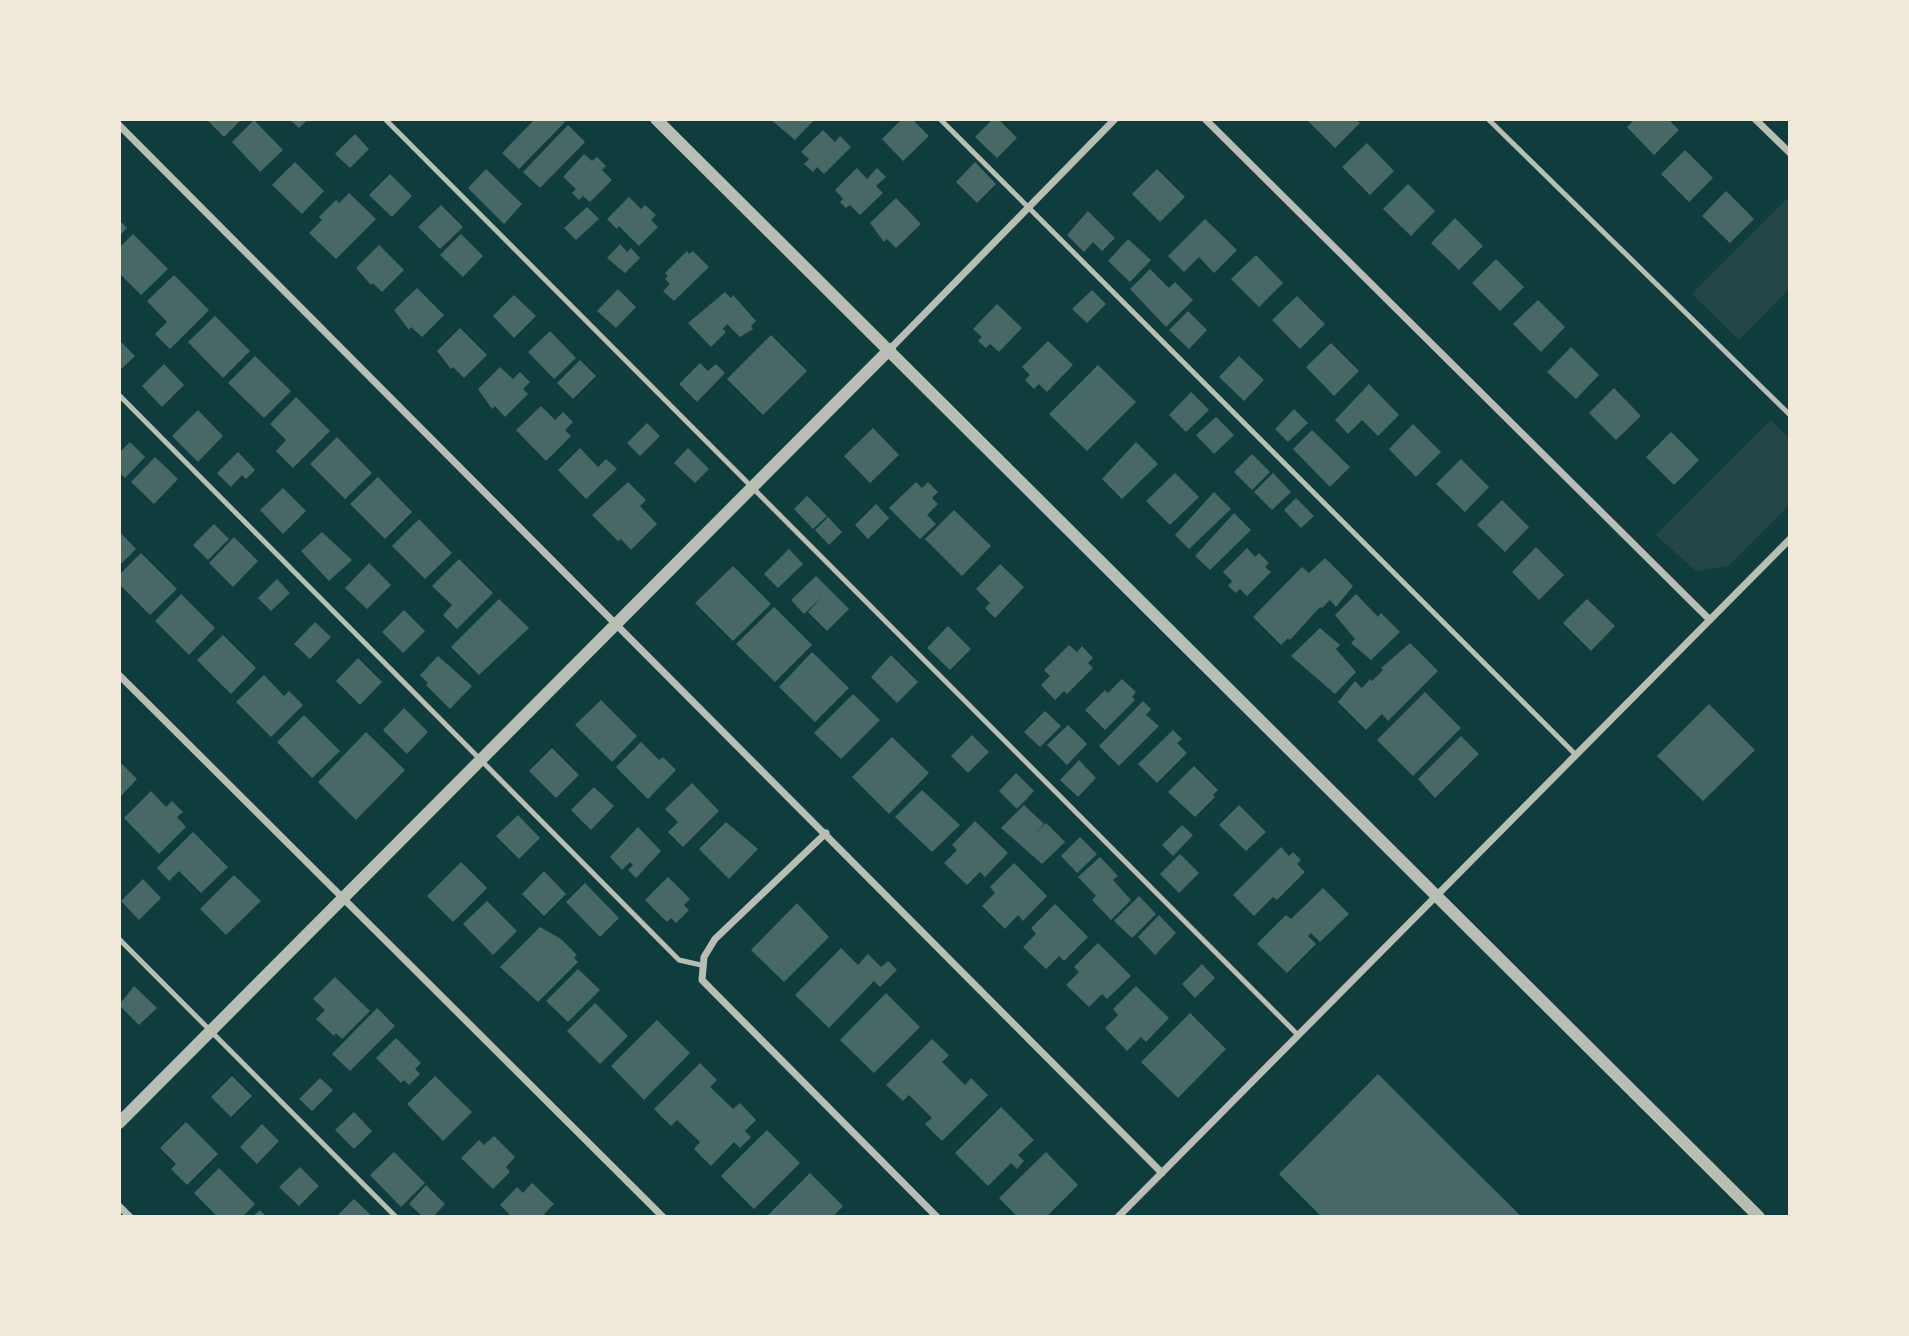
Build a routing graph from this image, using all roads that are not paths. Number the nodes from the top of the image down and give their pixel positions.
1 (385, 119) edge
2 (656, 119) edge
3 (940, 119) edge
4 (1115, 119) edge
5 (1205, 119) edge
6 (1488, 119) edge
7 (1755, 119) edge
8 (119, 125) edge
9 (1790, 153) edge
10 (1028, 208) junction
11 (890, 349) junction
12 (119, 395) edge
13 (1790, 415) edge
14 (752, 487) junction
15 (1790, 539) edge
16 (1710, 620) junction
17 (616, 624) junction
18 (119, 675) edge
19 (1575, 754) junction
20 (482, 761) junction
21 (826, 833) junction
22 (1436, 896) junction
23 (342, 898) junction
24 (119, 939) edge
25 (701, 965) junction
26 (210, 1030) junction
27 (1298, 1035) junction
28 (119, 1123) edge
29 (1162, 1173) junction
30 (119, 1206) edge
31 (130, 1217) edge
32 (396, 1217) edge
33 (663, 1217) edge
34 (937, 1217) edge
35 (1118, 1217) edge
36 (1759, 1217) edge

1 - 14 lane
2 - 11 street
3 - 10 lane
4 - 10 street
5 - 16 street
6 - 13 lane
7 - 9 street
8 - 17 street
10 - 11 street
10 - 19 lane
11 - 14 street
11 - 22 street
12 - 20 lane
14 - 17 street
14 - 27 lane
15 - 16 street
16 - 19 street
17 - 20 street
17 - 21 street
18 - 23 street
19 - 22 street
20 - 23 street
20 - 25 lane
21 - 25 street
21 - 29 street
22 - 27 street
22 - 36 street
23 - 26 street
23 - 33 street
24 - 26 lane
25 - 34 street
26 - 28 street
26 - 32 lane
27 - 29 street
29 - 35 street
30 - 31 street

